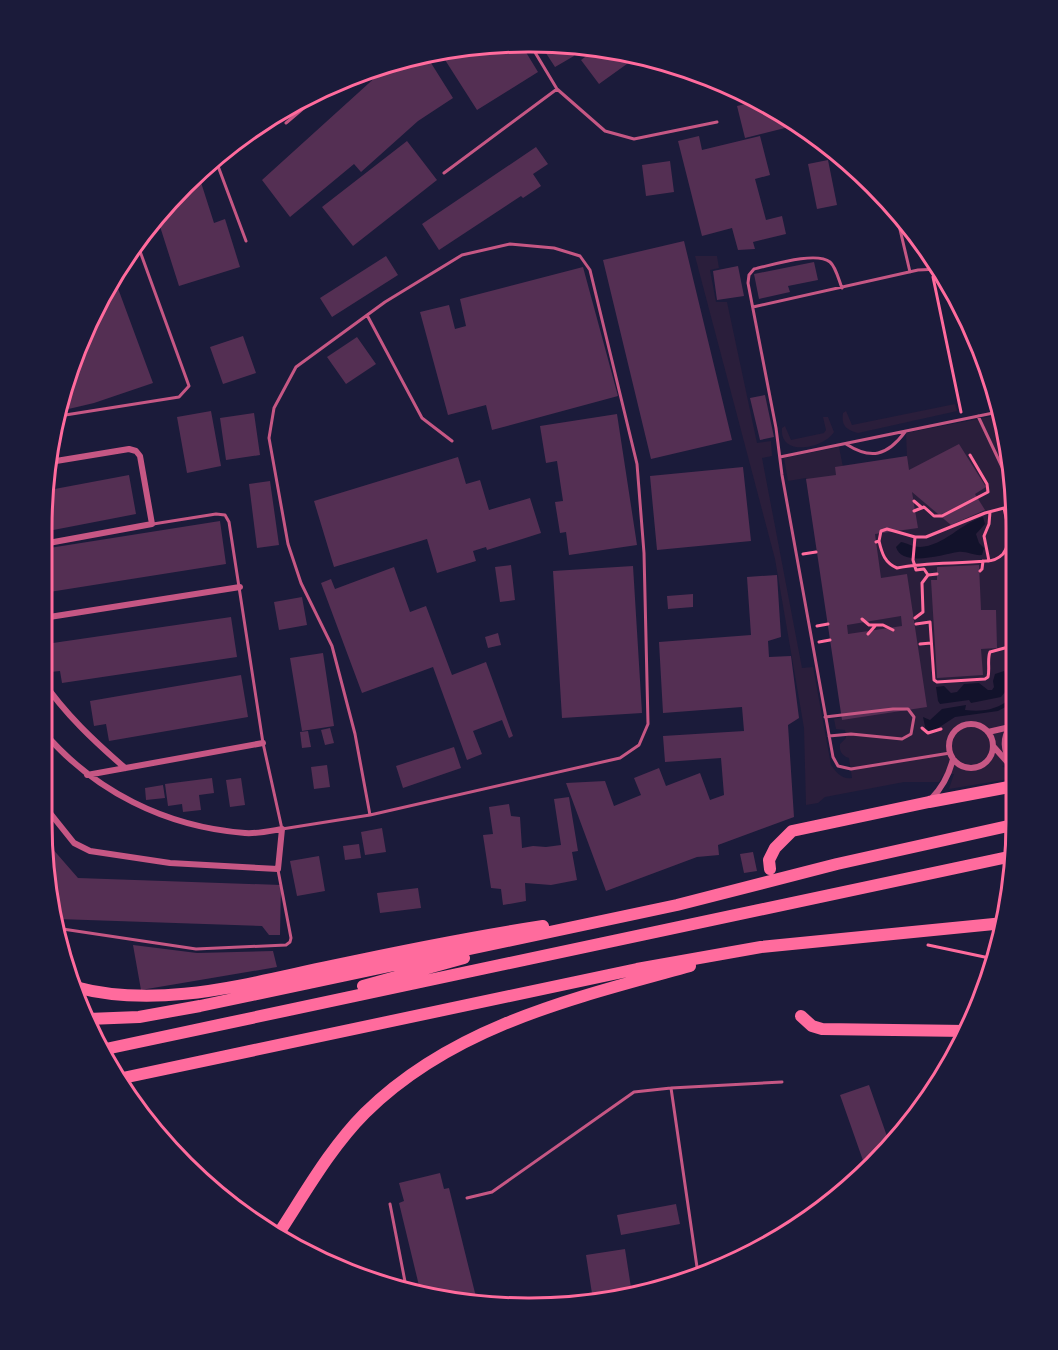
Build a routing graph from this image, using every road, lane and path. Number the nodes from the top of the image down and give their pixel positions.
1 (535, 52) edge
2 (557, 88) junction
3 (299, 112) edge
4 (717, 122) dead end
5 (286, 123) dead end
6 (219, 168) edge
7 (444, 173) dead end
8 (900, 231) edge
9 (246, 241) dead end
10 (141, 253) edge
11 (929, 270) edge
12 (910, 272) junction
13 (934, 278) edge
14 (842, 288) junction
15 (753, 308) junction
16 (367, 315) junction
17 (991, 413) edge
18 (67, 415) edge
19 (978, 416) junction
20 (962, 419) junction
21 (905, 431) junction
22 (452, 441) dead end
23 (846, 444) junction
24 (970, 455) dead end
25 (780, 457) junction
26 (58, 461) edge
27 (1000, 464) edge
28 (914, 501) dead end
29 (922, 508) junction
30 (914, 511) dead end
31 (990, 512) junction
32 (1005, 513) edge
33 (152, 524) junction
34 (915, 537) junction
35 (52, 542) edge
36 (1006, 548) edge
37 (983, 561) junction
38 (988, 561) junction
39 (913, 562) junction
40 (897, 568) junction
41 (980, 571) dead end
42 (937, 574) dead end
43 (898, 575) dead end
44 (928, 575) junction
45 (240, 587) junction
46 (52, 617) edge
47 (915, 618) dead end
48 (862, 619) dead end
49 (916, 624) dead end
50 (876, 625) junction
51 (893, 630) dead end
52 (868, 634) dead end
53 (931, 643) junction
54 (920, 644) dead end
55 (1006, 648) edge
56 (52, 693) edge
57 (825, 717) junction
58 (921, 719) dead end
59 (1006, 728) edge
60 (941, 729) dead end
61 (988, 732) junction
62 (829, 736) junction
63 (263, 743) junction
64 (52, 746) edge
65 (993, 746) junction
66 (952, 756) junction
67 (1006, 760) edge
68 (125, 768) junction
69 (87, 775) junction
70 (1006, 788) edge
71 (929, 802) junction
72 (370, 815) junction
73 (52, 817) edge
74 (1006, 826) edge
75 (282, 830) junction
76 (1003, 858) edge
77 (770, 868) dead end
78 (278, 869) junction
79 (677, 905) junction
80 (994, 924) edge
81 (575, 927) junction
82 (66, 930) edge
83 (924, 944) dead end
84 (761, 947) junction
85 (985, 957) edge
86 (83, 988) edge
87 (801, 1016) dead end
88 (249, 1018) junction
89 (96, 1019) edge
90 (957, 1031) edge
91 (110, 1048) edge
92 (127, 1077) edge
93 (782, 1082) dead end
94 (671, 1088) junction
95 (467, 1198) dead end
96 (390, 1204) dead end
97 (282, 1228) edge
98 (697, 1266) edge
99 (405, 1281) edge

1 - 2 lane
2 - 4 lane
2 - 7 lane
3 - 5 lane
6 - 9 lane
8 - 12 lane
10 - 18 lane
11 - 12 lane
12 - 14 lane
13 - 20 path
14 - 15 lane
14 - 15 lane
15 - 25 lane
16 - 22 lane
16 - 72 lane
16 - 72 lane
17 - 19 lane
19 - 20 lane
19 - 27 lane
20 - 21 lane
21 - 23 lane
21 - 23 lane
23 - 25 lane
24 - 29 path
25 - 57 lane
26 - 33 street
28 - 29 path
29 - 30 path
31 - 32 path
31 - 34 path
31 - 38 path
33 - 35 street
33 - 45 lane
34 - 39 path
34 - 40 path
36 - 38 path
37 - 38 path
37 - 39 path
37 - 41 path
39 - 40 path
39 - 44 path
40 - 43 path
42 - 44 path
44 - 47 path
45 - 46 street
45 - 63 lane
48 - 50 path
49 - 53 path
50 - 51 path
50 - 52 path
53 - 54 path
53 - 55 path
56 - 68 street
57 - 62 lane
57 - 62 lane
58 - 60 path
59 - 61 street
61 - 65 street
61 - 66 street
62 - 66 lane
63 - 68 street
63 - 75 lane
64 - 69 street
65 - 66 street
65 - 67 street
66 - 71 street
68 - 69 street
69 - 75 street
70 - 71 highway
71 - 77 highway
72 - 75 lane
73 - 78 street
74 - 79 highway
75 - 78 street
76 - 88 highway
78 - 82 lane
79 - 81 highway
79 - 86 highway
80 - 84 highway
81 - 88 highway
81 - 89 highway
83 - 85 path
84 - 92 highway
84 - 97 highway
87 - 90 highway
88 - 91 highway
93 - 94 lane
94 - 95 lane
94 - 98 lane
96 - 99 lane

